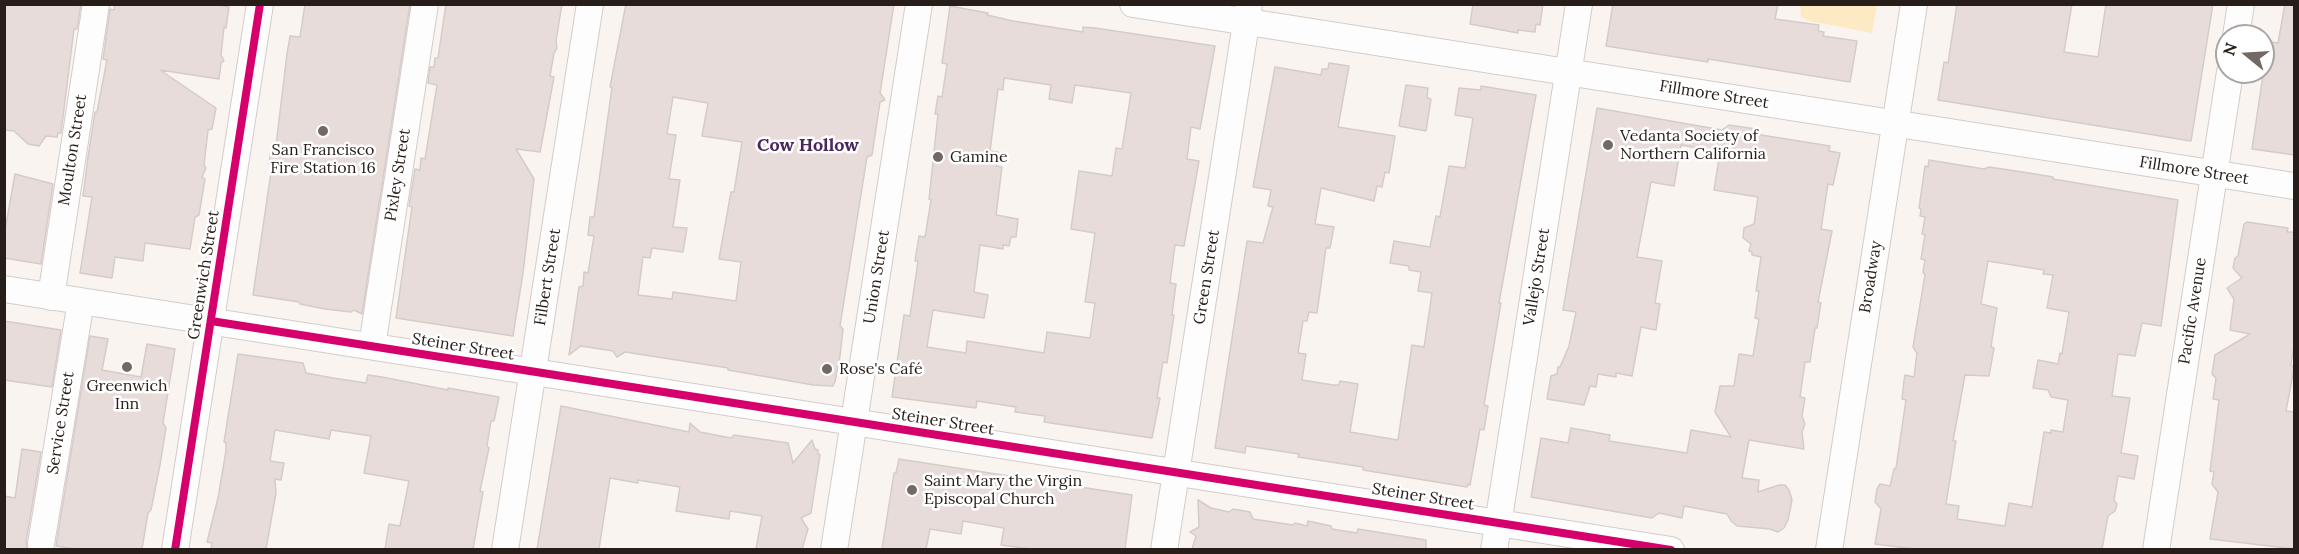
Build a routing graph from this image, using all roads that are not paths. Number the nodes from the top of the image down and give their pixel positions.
1 (96, 4) edge
2 (260, 4) edge
3 (425, 4) edge
4 (590, 4) edge
5 (920, 4) edge
6 (1134, 4) edge
7 (1579, 4) edge
8 (1914, 4) edge
9 (2241, 4) edge
10 (1248, 13) edge
11 (2238, 24) edge
12 (1568, 72) junction
13 (2228, 84) edge
14 (1895, 123) junction
15 (2215, 174) junction
16 (2295, 186) edge
17 (4, 289) edge
18 (51, 297) junction
19 (81, 301) junction
20 (211, 321) junction
21 (372, 346) junction
22 (533, 372) junction
23 (854, 422) junction
24 (1176, 471) junction
25 (1498, 522) junction
26 (41, 544) dead end
27 (175, 549) edge
28 (505, 549) edge
29 (834, 549) edge
30 (1164, 549) edge
31 (1494, 549) edge
32 (1671, 549) edge
33 (1829, 549) edge
34 (2156, 549) edge

1 - 18 street, Moulton Street
2 - 20 street, Greenwich Street
3 - 21 street, Pixley Street
4 - 22 street, Filbert Street
5 - 23 street, Union Street
6 - 10 street, Fillmore Street
7 - 12 street, Vallejo Street
8 - 14 street, Broadway
9 - 11 street
10 - 12 street, Fillmore Street
10 - 24 street, Green Street
12 - 14 street, Fillmore Street
12 - 25 street, Vallejo Street
13 - 15 street, Pacific Avenue
14 - 15 street, Fillmore Street
14 - 33 street, Broadway
15 - 16 street, Fillmore Street
15 - 34 street, Pacific Avenue
17 - 18 street, Steiner Street
18 - 19 street, Steiner Street
19 - 20 street, Steiner Street
19 - 26 street, Service Street
20 - 21 street, Steiner Street
20 - 27 street, Greenwich Street
21 - 22 street, Steiner Street
22 - 23 street, Steiner Street
22 - 28 street, Filbert Street
23 - 24 street, Steiner Street
23 - 29 street, Union Street
24 - 25 street, Steiner Street
24 - 30 street, Green Street
25 - 31 street, Vallejo Street
25 - 32 street, Steiner Street

